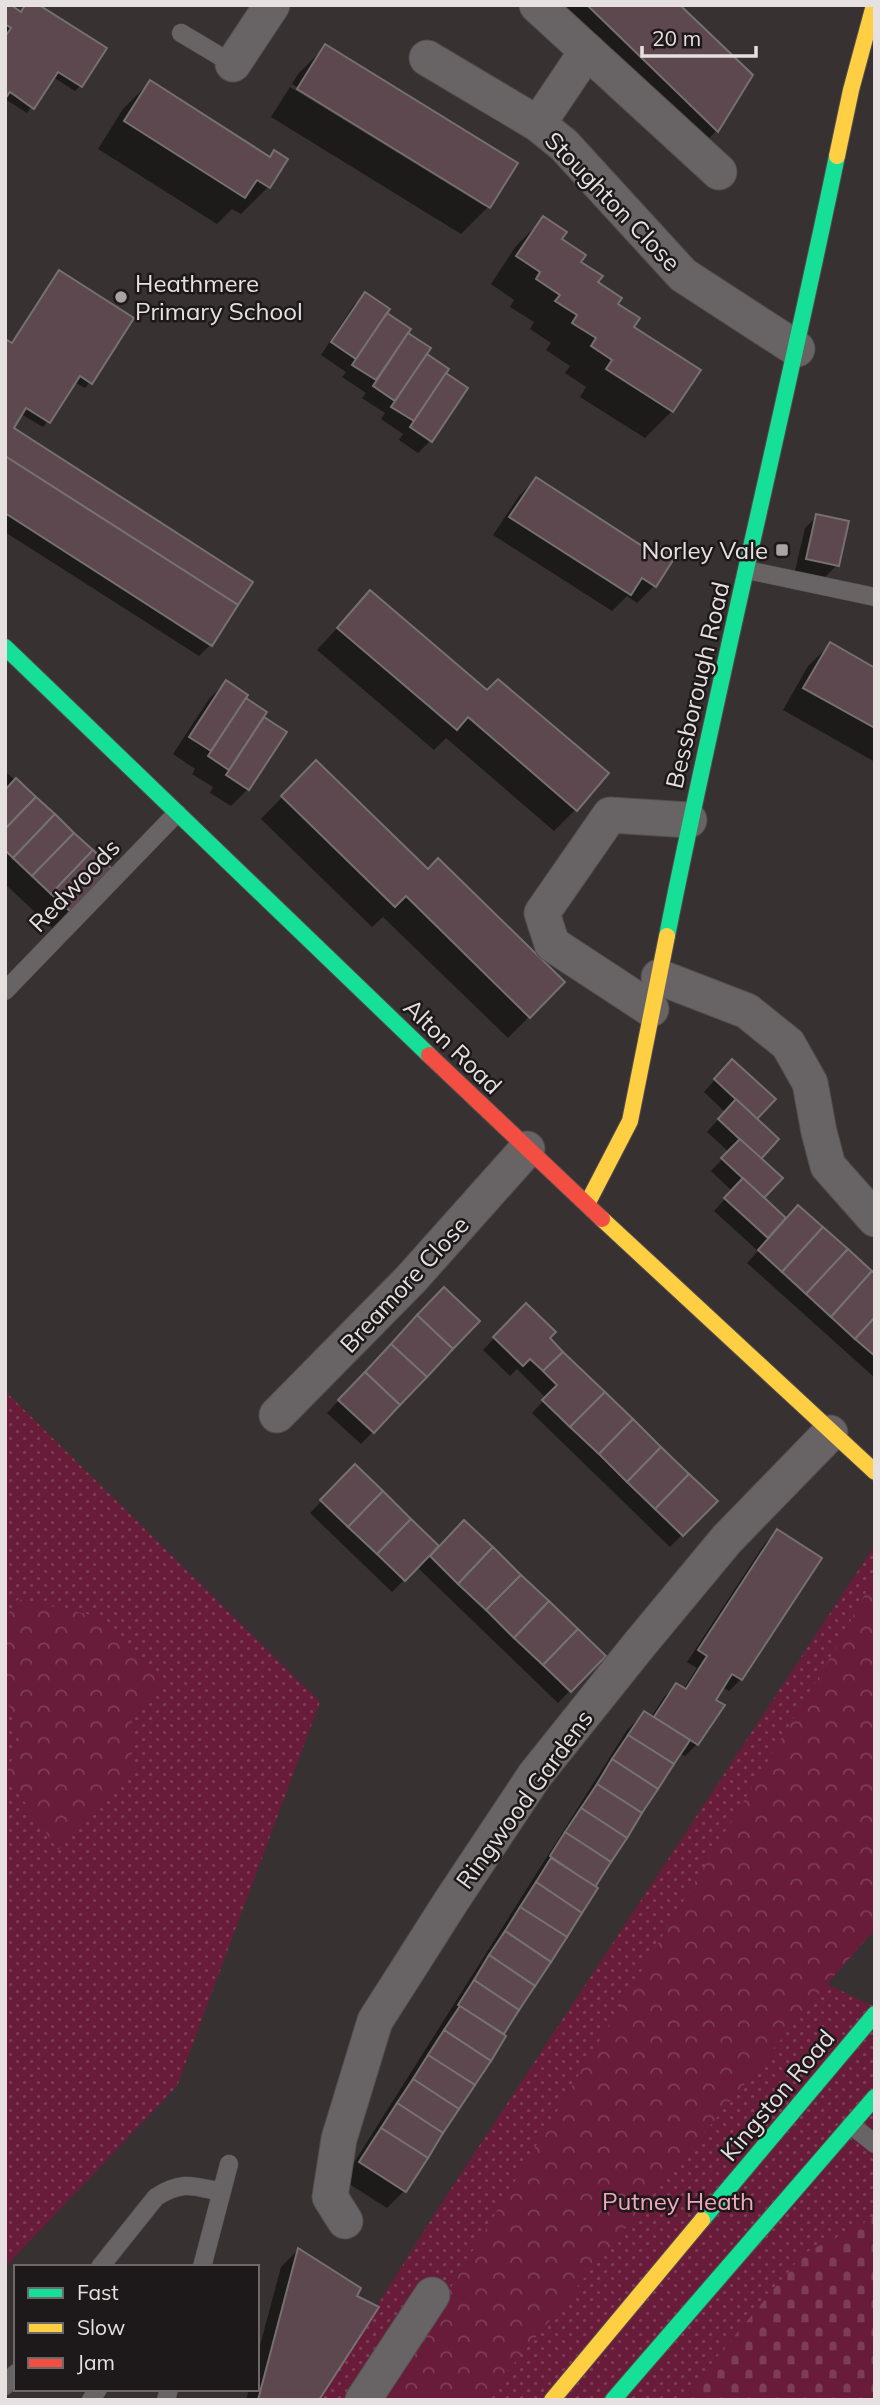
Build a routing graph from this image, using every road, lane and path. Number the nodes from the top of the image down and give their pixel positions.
1 (272, 5) edge
2 (537, 5) edge
3 (874, 5) edge
4 (181, 33) dead end
5 (870, 44) edge
6 (587, 51) junction
7 (427, 58) dead end
8 (233, 64) joint
9 (538, 124) junction
10 (719, 172) dead end
11 (797, 349) junction
12 (747, 570) junction
13 (875, 597) edge
14 (5, 647) edge
15 (177, 813) junction
16 (689, 820) junction
17 (5, 992) edge
18 (655, 993) junction
19 (527, 1149) junction
20 (587, 1204) junction
21 (875, 1219) edge
22 (277, 1415) dead end
23 (830, 1433) junction
24 (875, 1472) edge
25 (875, 2014) edge
26 (875, 2097) edge
27 (851, 2125) junction
28 (875, 2144) edge
29 (229, 2164) dead end
30 (221, 2192) junction
31 (345, 2221) dead end
32 (102, 2265) edge
33 (203, 2265) edge
34 (432, 2295) dead end
35 (363, 2400) edge
36 (552, 2400) edge
37 (613, 2400) edge

1 - 8 street
2 - 6 street
3 - 5 main road, Bessborough Road
4 - 8 lane
5 - 11 main road, Bessborough Road
6 - 9 street
6 - 10 street
7 - 9 street, Stoughton Close
9 - 11 street, Stoughton Close
11 - 12 main road, Bessborough Road
12 - 13 lane
12 - 16 main road, Bessborough Road
14 - 15 main road, Alton Road
15 - 17 lane, Redwoods
15 - 19 main road, Alton Road
16 - 18 main road, Bessborough Road
16 - 18 street
18 - 20 main road, Bessborough Road
18 - 21 street
19 - 20 main road, Alton Road
19 - 22 street, Breamore Close
20 - 23 main road, Alton Road
23 - 24 main road, Alton Road
23 - 31 street, Ringwood Gardens
25 - 36 main road, Kingston Road
26 - 27 main road
27 - 28 lane
27 - 37 main road
29 - 30 lane
30 - 32 lane
30 - 33 lane
34 - 35 street

